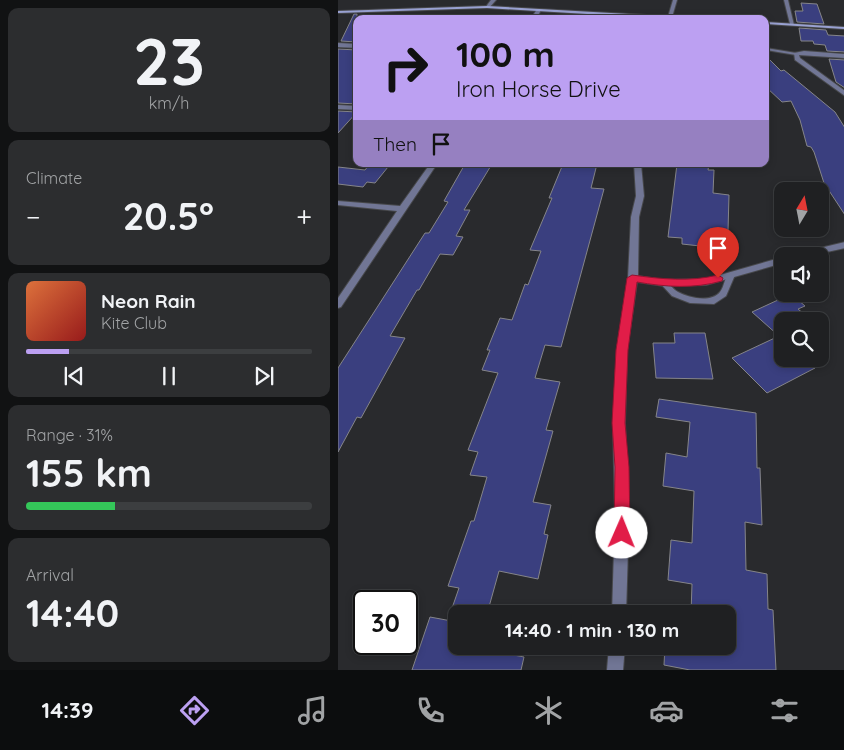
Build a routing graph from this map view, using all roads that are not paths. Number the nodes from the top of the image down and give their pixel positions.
1 (494, 0) edge
2 (675, 0) edge
3 (786, 0) edge
4 (487, 7) junction
5 (539, 10) junction
6 (338, 12) edge
7 (536, 15) edge
8 (633, 15) edge
9 (671, 15) edge
10 (769, 23) edge
11 (792, 24) junction
12 (844, 28) edge
13 (338, 46) edge
14 (353, 46) edge
15 (769, 50) edge
16 (796, 54) junction
17 (844, 56) edge
18 (844, 94) edge
19 (338, 107) edge
20 (353, 108) edge
21 (431, 167) edge
22 (637, 167) edge
23 (338, 203) edge
24 (403, 209) junction
25 (844, 245) edge
26 (829, 249) edge
27 (774, 263) edge
28 (730, 275) junction
29 (632, 278) junction
30 (664, 283) junction
31 (338, 305) edge
32 (619, 605) edge
33 (616, 655) edge
34 (615, 670) edge

1 - 4 street
2 - 9 street
3 - 11 street
4 - 5 street
4 - 6 street
5 - 7 street
5 - 8 street
10 - 11 street
11 - 12 street
13 - 14 street
15 - 16 lane
16 - 17 street
16 - 18 street
19 - 20 street
21 - 24 street
22 - 29 street
23 - 24 street
24 - 31 street
25 - 26 street
27 - 28 street
28 - 30 street
28 - 30 lane
29 - 30 street
29 - 32 street
33 - 34 street

